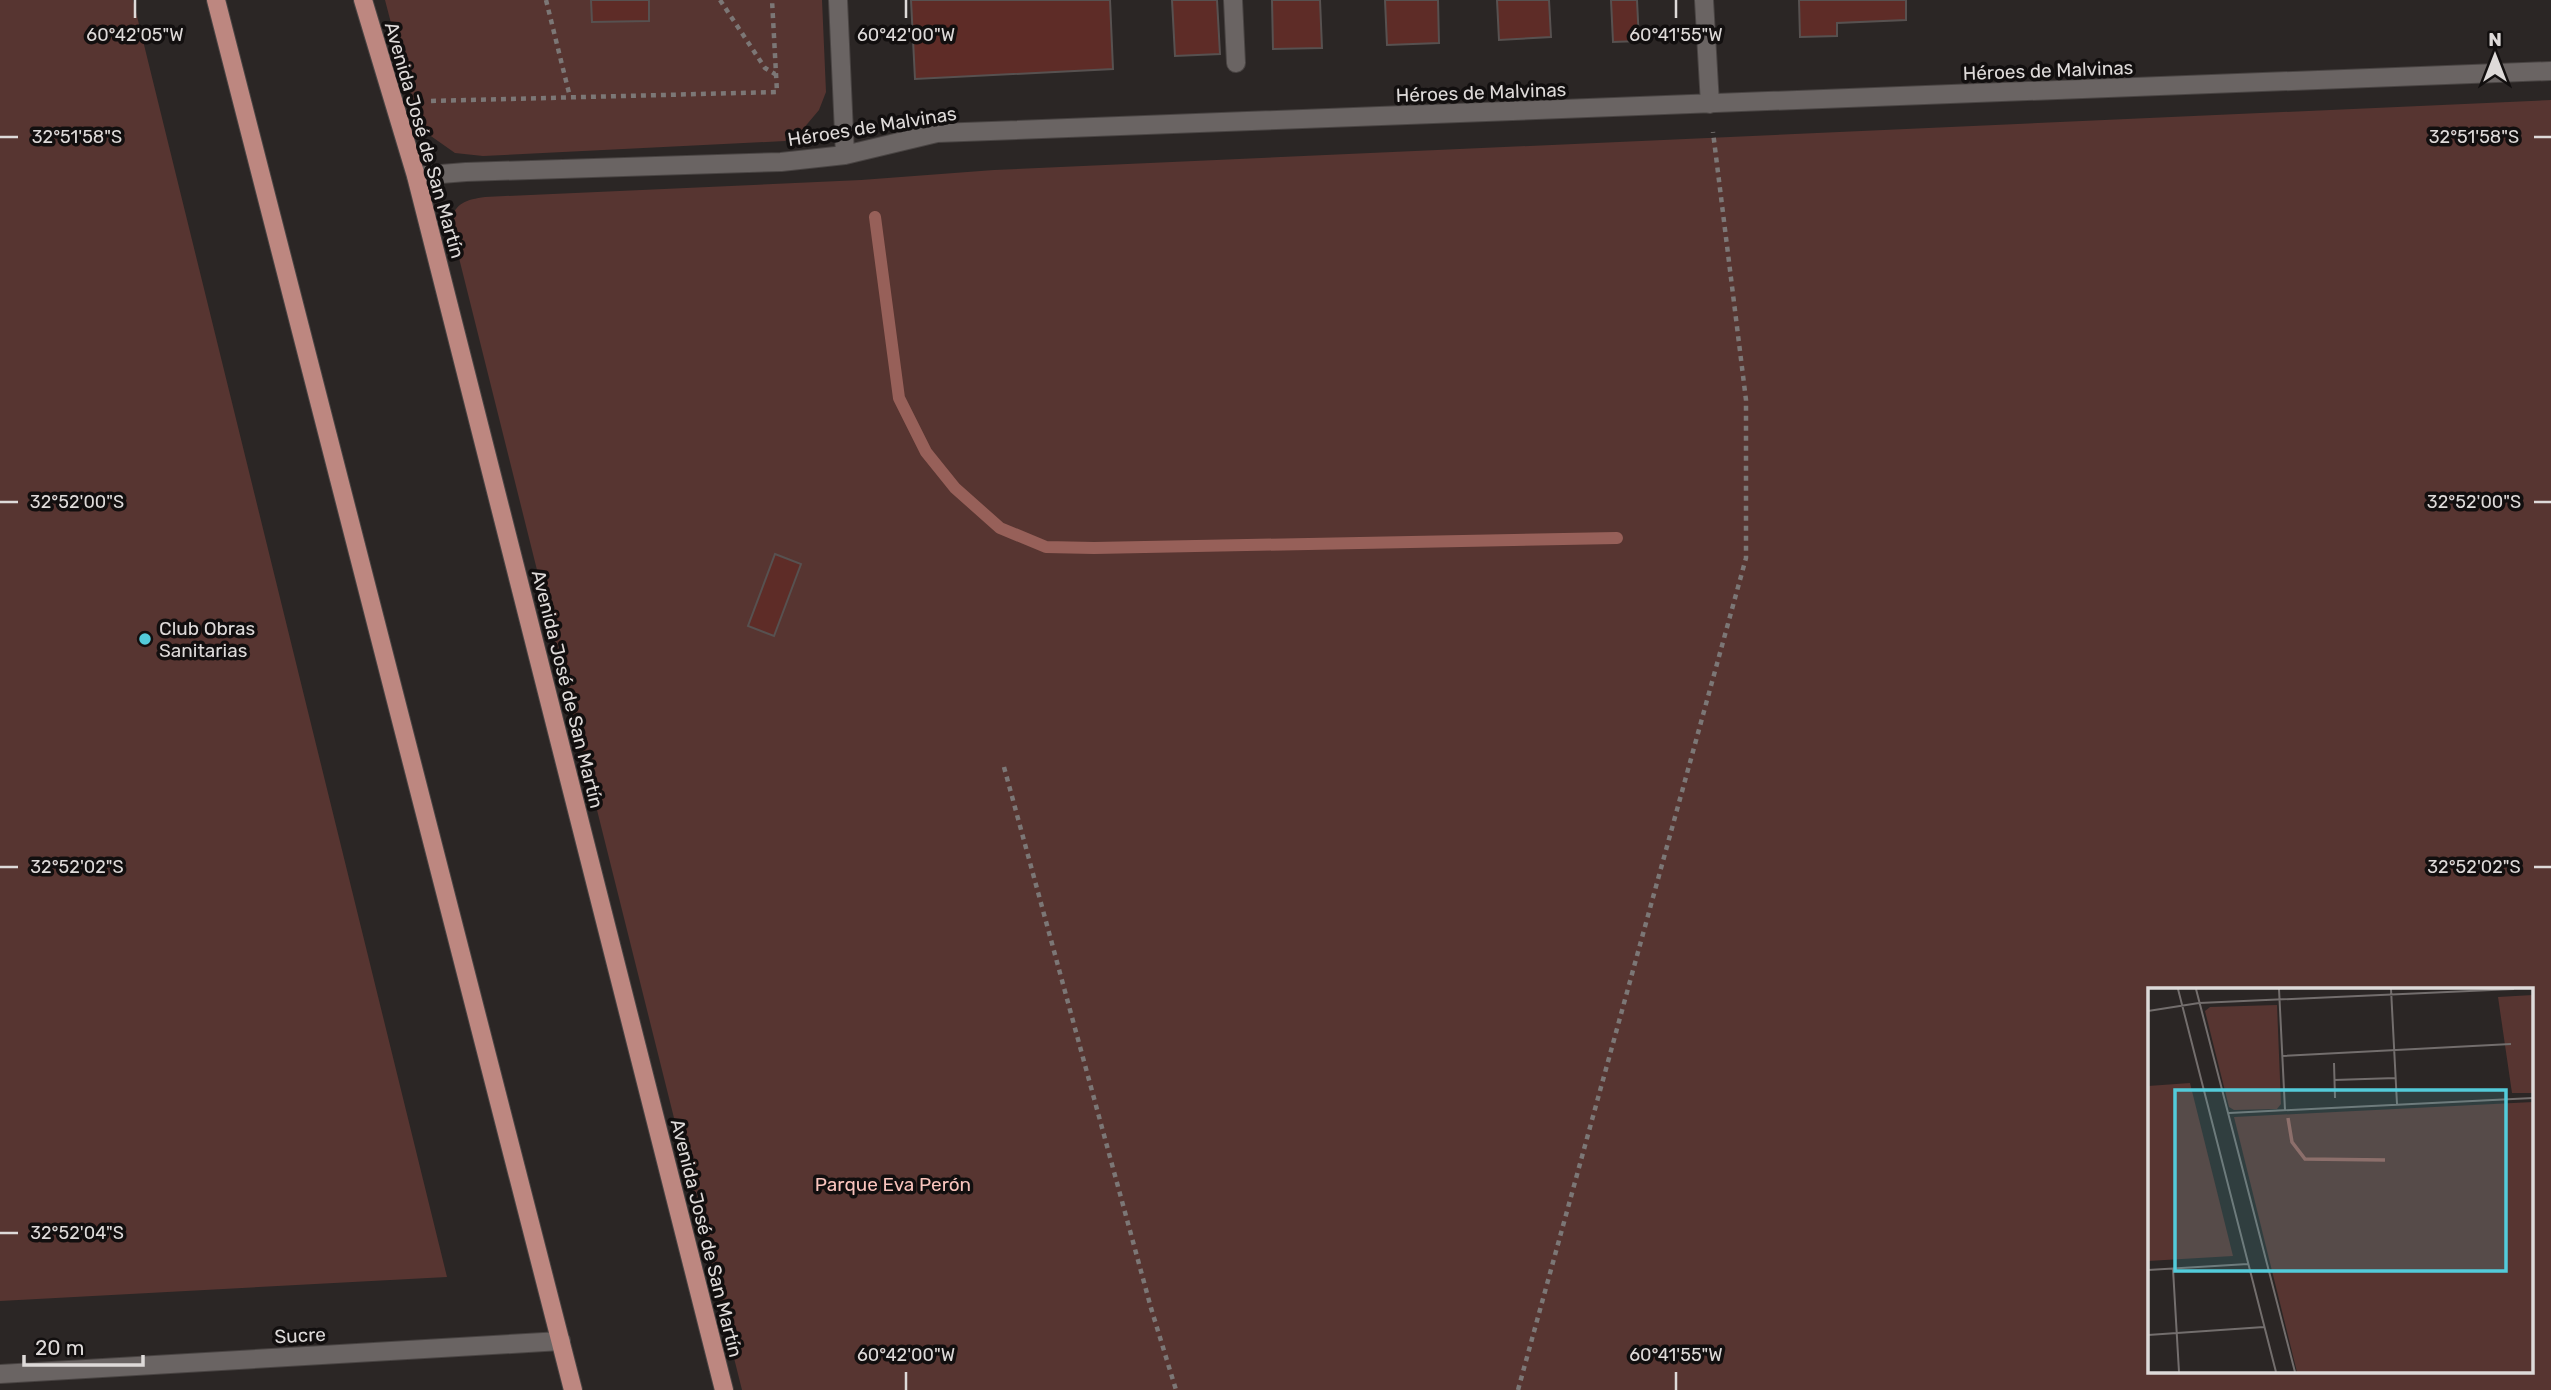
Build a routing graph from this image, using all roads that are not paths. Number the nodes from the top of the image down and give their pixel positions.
1 (216, 0) edge
2 (363, 0) edge
3 (838, 0) edge
4 (1233, 0) edge
5 (1704, 0) edge
6 (1236, 63) dead end
7 (2551, 71) edge
8 (1710, 104) junction
9 (845, 155) junction
10 (416, 176) junction
11 (561, 1341) junction
12 (0, 1374) edge
13 (573, 1390) edge
14 (724, 1390) edge

1 - 11 main road
2 - 10 main road, Avenida José de San Martín
3 - 9 street
4 - 6 street
5 - 8 street
7 - 8 street, Héroes de Malvinas
8 - 9 street, Héroes de Malvinas
9 - 10 street, Héroes de Malvinas
10 - 14 main road, Avenida José de San Martín
11 - 12 street, Sucre
11 - 13 main road

